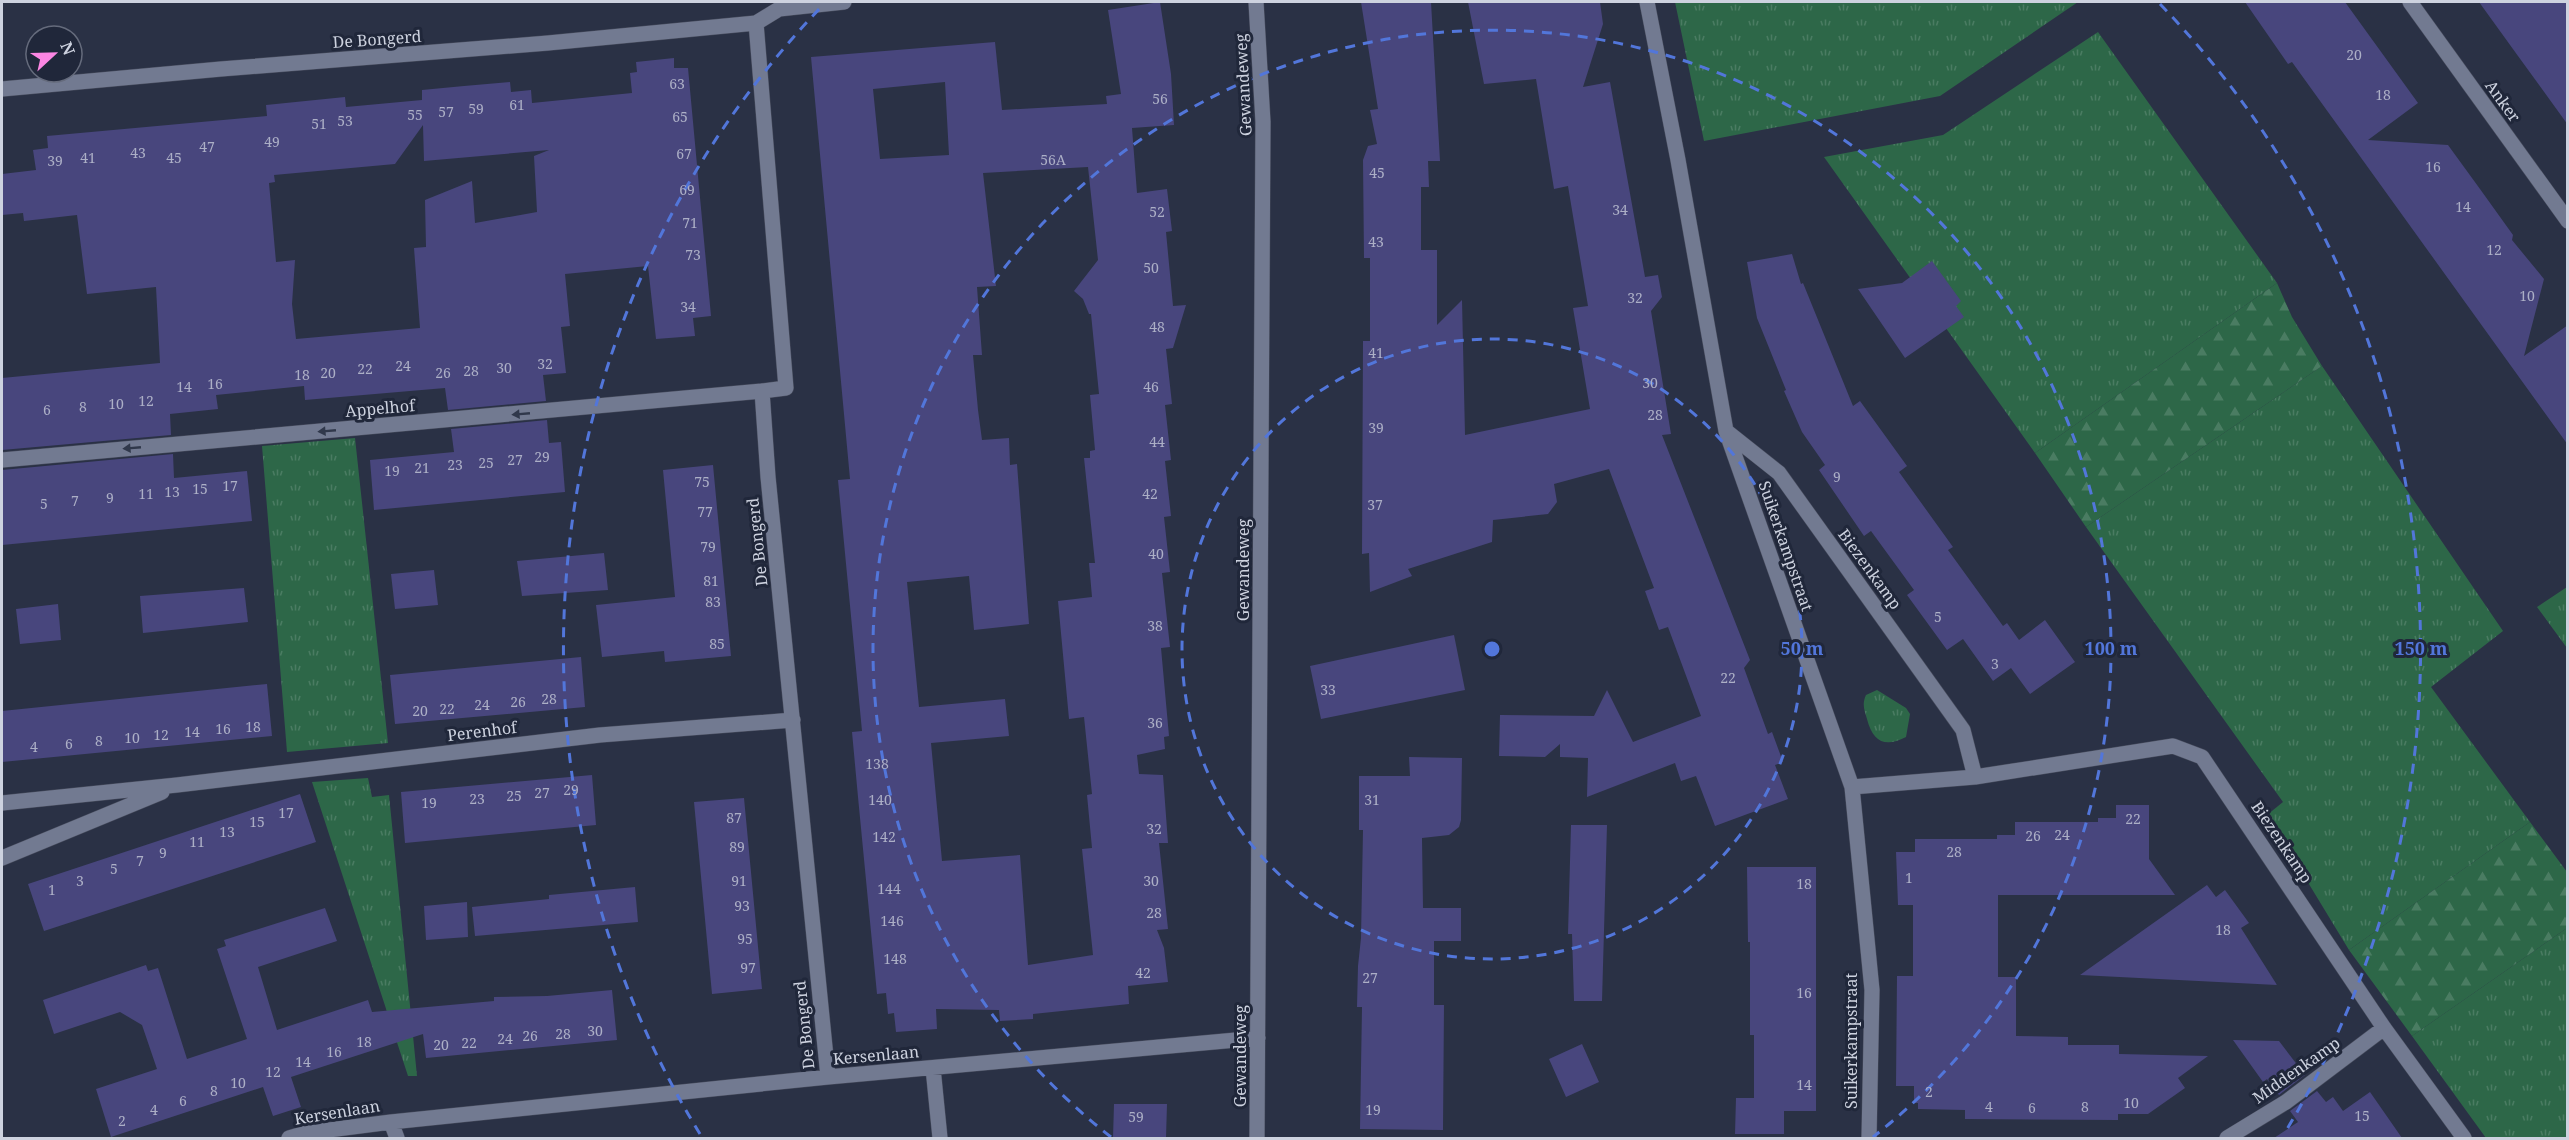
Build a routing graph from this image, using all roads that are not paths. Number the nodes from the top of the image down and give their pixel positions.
1 (844, 2) edge
2 (1256, 2) edge
3 (1647, 2) edge
4 (2410, 2) edge
5 (756, 22) junction
6 (2, 89) edge
7 (2568, 221) edge
8 (762, 391) junction
9 (1726, 431) junction
10 (2, 460) edge
11 (793, 720) junction
12 (1975, 777) junction
13 (177, 785) junction
14 (1852, 787) junction
15 (2, 803) edge
16 (2, 858) edge
17 (2384, 1028) junction
18 (1258, 1038) junction
19 (933, 1068) junction
20 (828, 1077) junction
21 (391, 1122) junction
22 (289, 1138) edge
23 (397, 1138) edge
24 (940, 1138) edge
25 (1257, 1138) edge
26 (1869, 1138) edge
27 (2227, 1138) edge
28 (2464, 1138) edge

1 - 5 street, De Bongerd
2 - 18 street, Gewandeweg
3 - 9 street, Suikerkampstraat
4 - 7 street, Anker
5 - 6 street, De Bongerd
5 - 8 street
8 -> 10 street, Appelhof
8 - 11 street, De Bongerd
9 - 12 street, Biezenkamp
9 - 14 street, Suikerkampstraat
11 - 13 street, Perenhof
11 - 20 street, De Bongerd
12 - 14 street, Biezenkamp
12 - 17 street, Biezenkamp
13 - 15 street, Perenhof
13 - 16 street, Perenhof
14 - 26 street, Suikerkampstraat
17 - 27 street, Middenkamp
17 - 28 street, Biezenkamp
18 - 19 street, Kersenlaan
18 - 25 street, Gewandeweg
19 - 20 street, Kersenlaan
19 - 24 street
20 - 21 street, Kersenlaan
21 - 22 street, Kersenlaan
21 - 23 street, Kersenlaan

